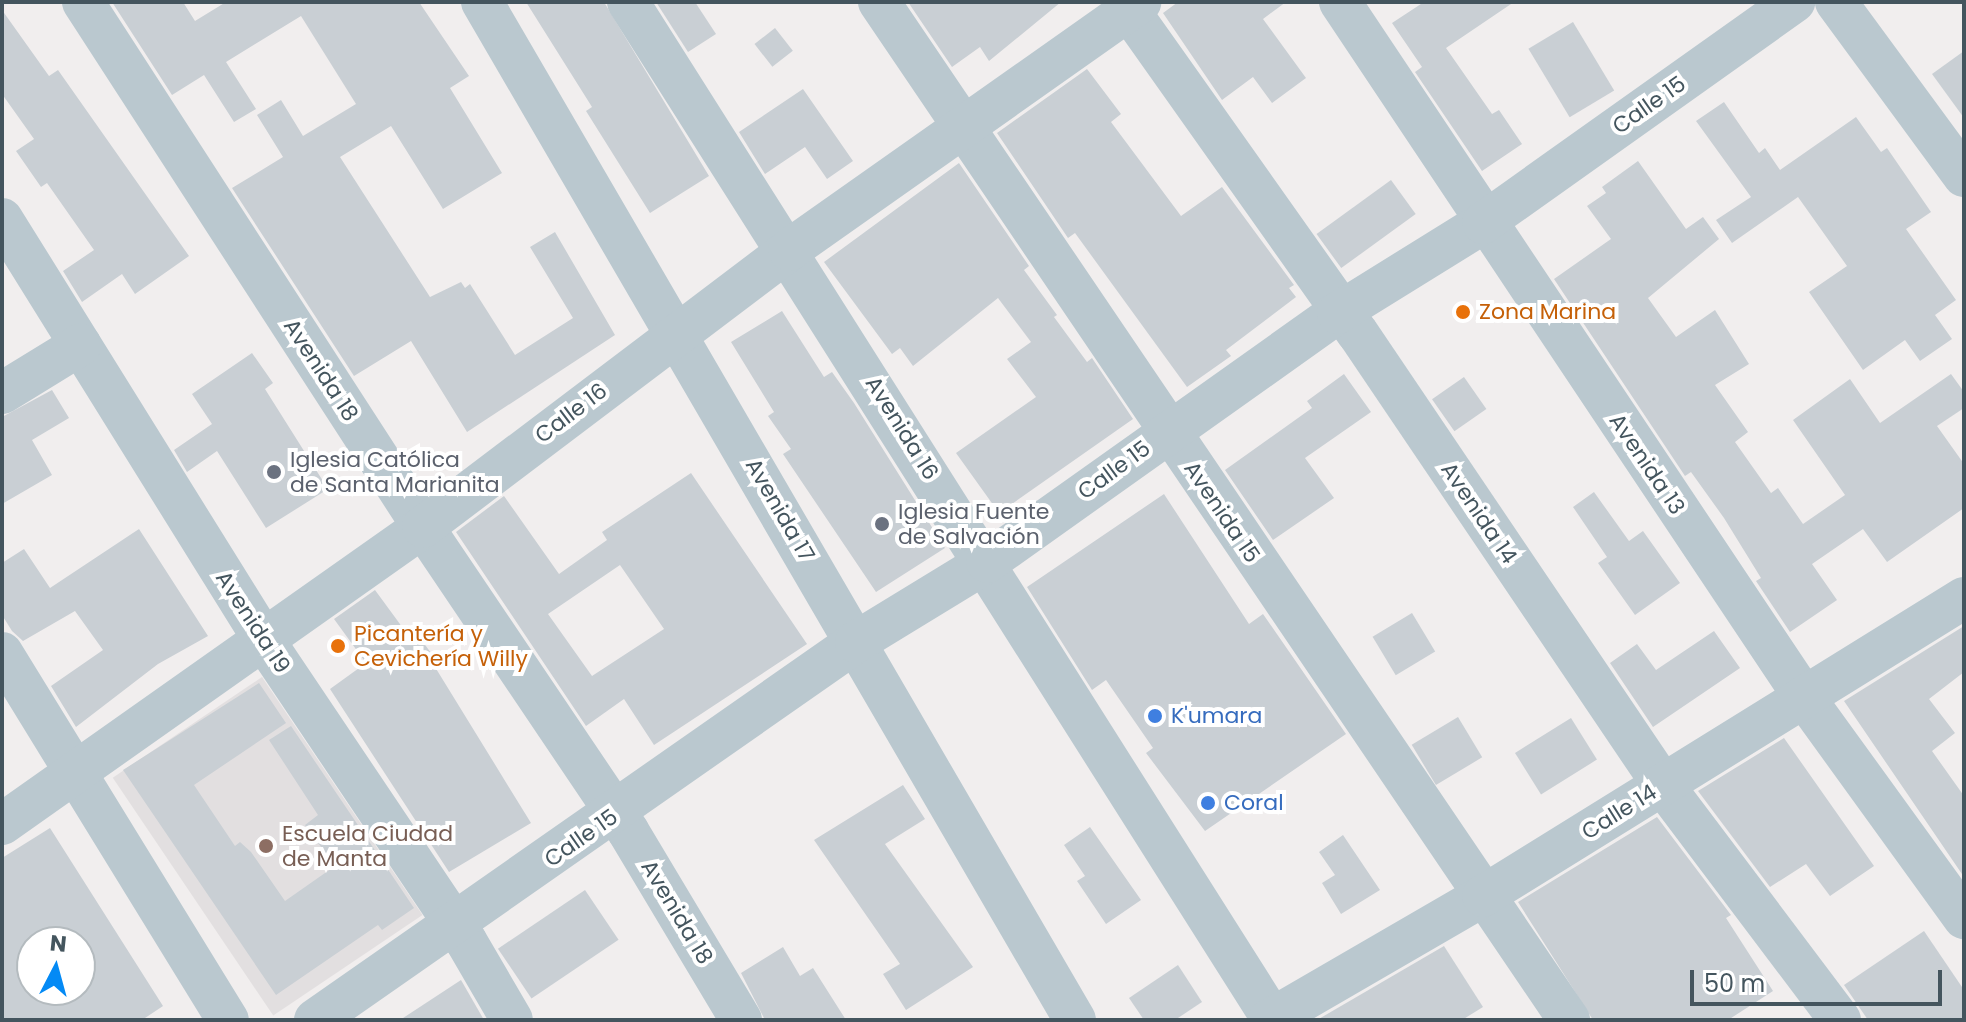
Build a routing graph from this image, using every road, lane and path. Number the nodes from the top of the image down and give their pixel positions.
1 (83, 2) edge
2 (482, 2) edge
3 (628, 2) edge
4 (879, 2) edge
5 (1340, 2) edge
6 (1794, 2) edge
7 (1836, 2) edge
8 (1130, 5) edge
9 (963, 124) junction
10 (1964, 176) edge
11 (2, 219) edge
12 (1483, 223) junction
13 (789, 250) junction
14 (1338, 313) junction
15 (678, 332) junction
16 (80, 345) junction
17 (2, 393) edge
18 (1166, 432) junction
19 (423, 527) junction
20 (987, 562) junction
21 (1964, 598) edge
22 (263, 639) junction
23 (856, 642) junction
24 (2, 653) edge
25 (1804, 697) junction
26 (73, 771) junction
27 (1663, 785) junction
28 (616, 813) junction
29 (2, 824) edge
30 (1483, 896) junction
31 (1964, 918) edge
32 (455, 925) junction
33 (1272, 1019) edge
34 (228, 1020) edge
35 (315, 1020) edge
36 (512, 1020) edge
37 (741, 1020) edge
38 (1075, 1020) edge
39 (1569, 1020) edge
40 (1840, 1020) edge

1 - 19 street, Avenida 18
2 - 15 street, Avenida 17
3 - 13 street, Avenida 16
4 - 9 street, Avenida 15
5 - 12 street, Avenida 13
6 - 12 street, Calle 15
7 - 10 street
8 - 9 street, Calle 16
8 - 14 street, Avenida 14
9 - 13 street, Calle 16
9 - 18 street, Avenida 15
11 - 16 street, Avenida 19
12 - 14 street, Calle 15
12 - 25 street, Avenida 13
13 - 15 street, Calle 16
13 - 20 street, Avenida 16
14 - 18 street, Calle 15
14 - 27 street, Avenida 14
15 - 19 street, Calle 16
15 - 23 street, Avenida 17
16 - 17 street
16 - 22 street, Avenida 19
18 - 20 street, Calle 15
18 - 30 street, Avenida 15
19 - 22 street, Calle 16
19 - 28 street, Avenida 18
20 - 23 street, Calle 15
20 - 33 street, Avenida 16
21 - 25 street, Calle 14
22 - 26 street, Calle 16
22 - 32 street, Avenida 19
23 - 28 street, Calle 15
23 - 38 street, Avenida 17
24 - 26 street
25 - 27 street, Calle 14
25 - 31 street, Avenida 13
26 - 29 street, Calle 16
26 - 34 street
27 - 30 street, Calle 14
27 - 40 street, Avenida 14
28 - 32 street, Calle 15
28 - 37 street, Avenida 18
30 - 33 street, Calle 14
30 - 39 street, Avenida 15
32 - 35 street, Calle 15
32 - 36 street, Avenida 19

